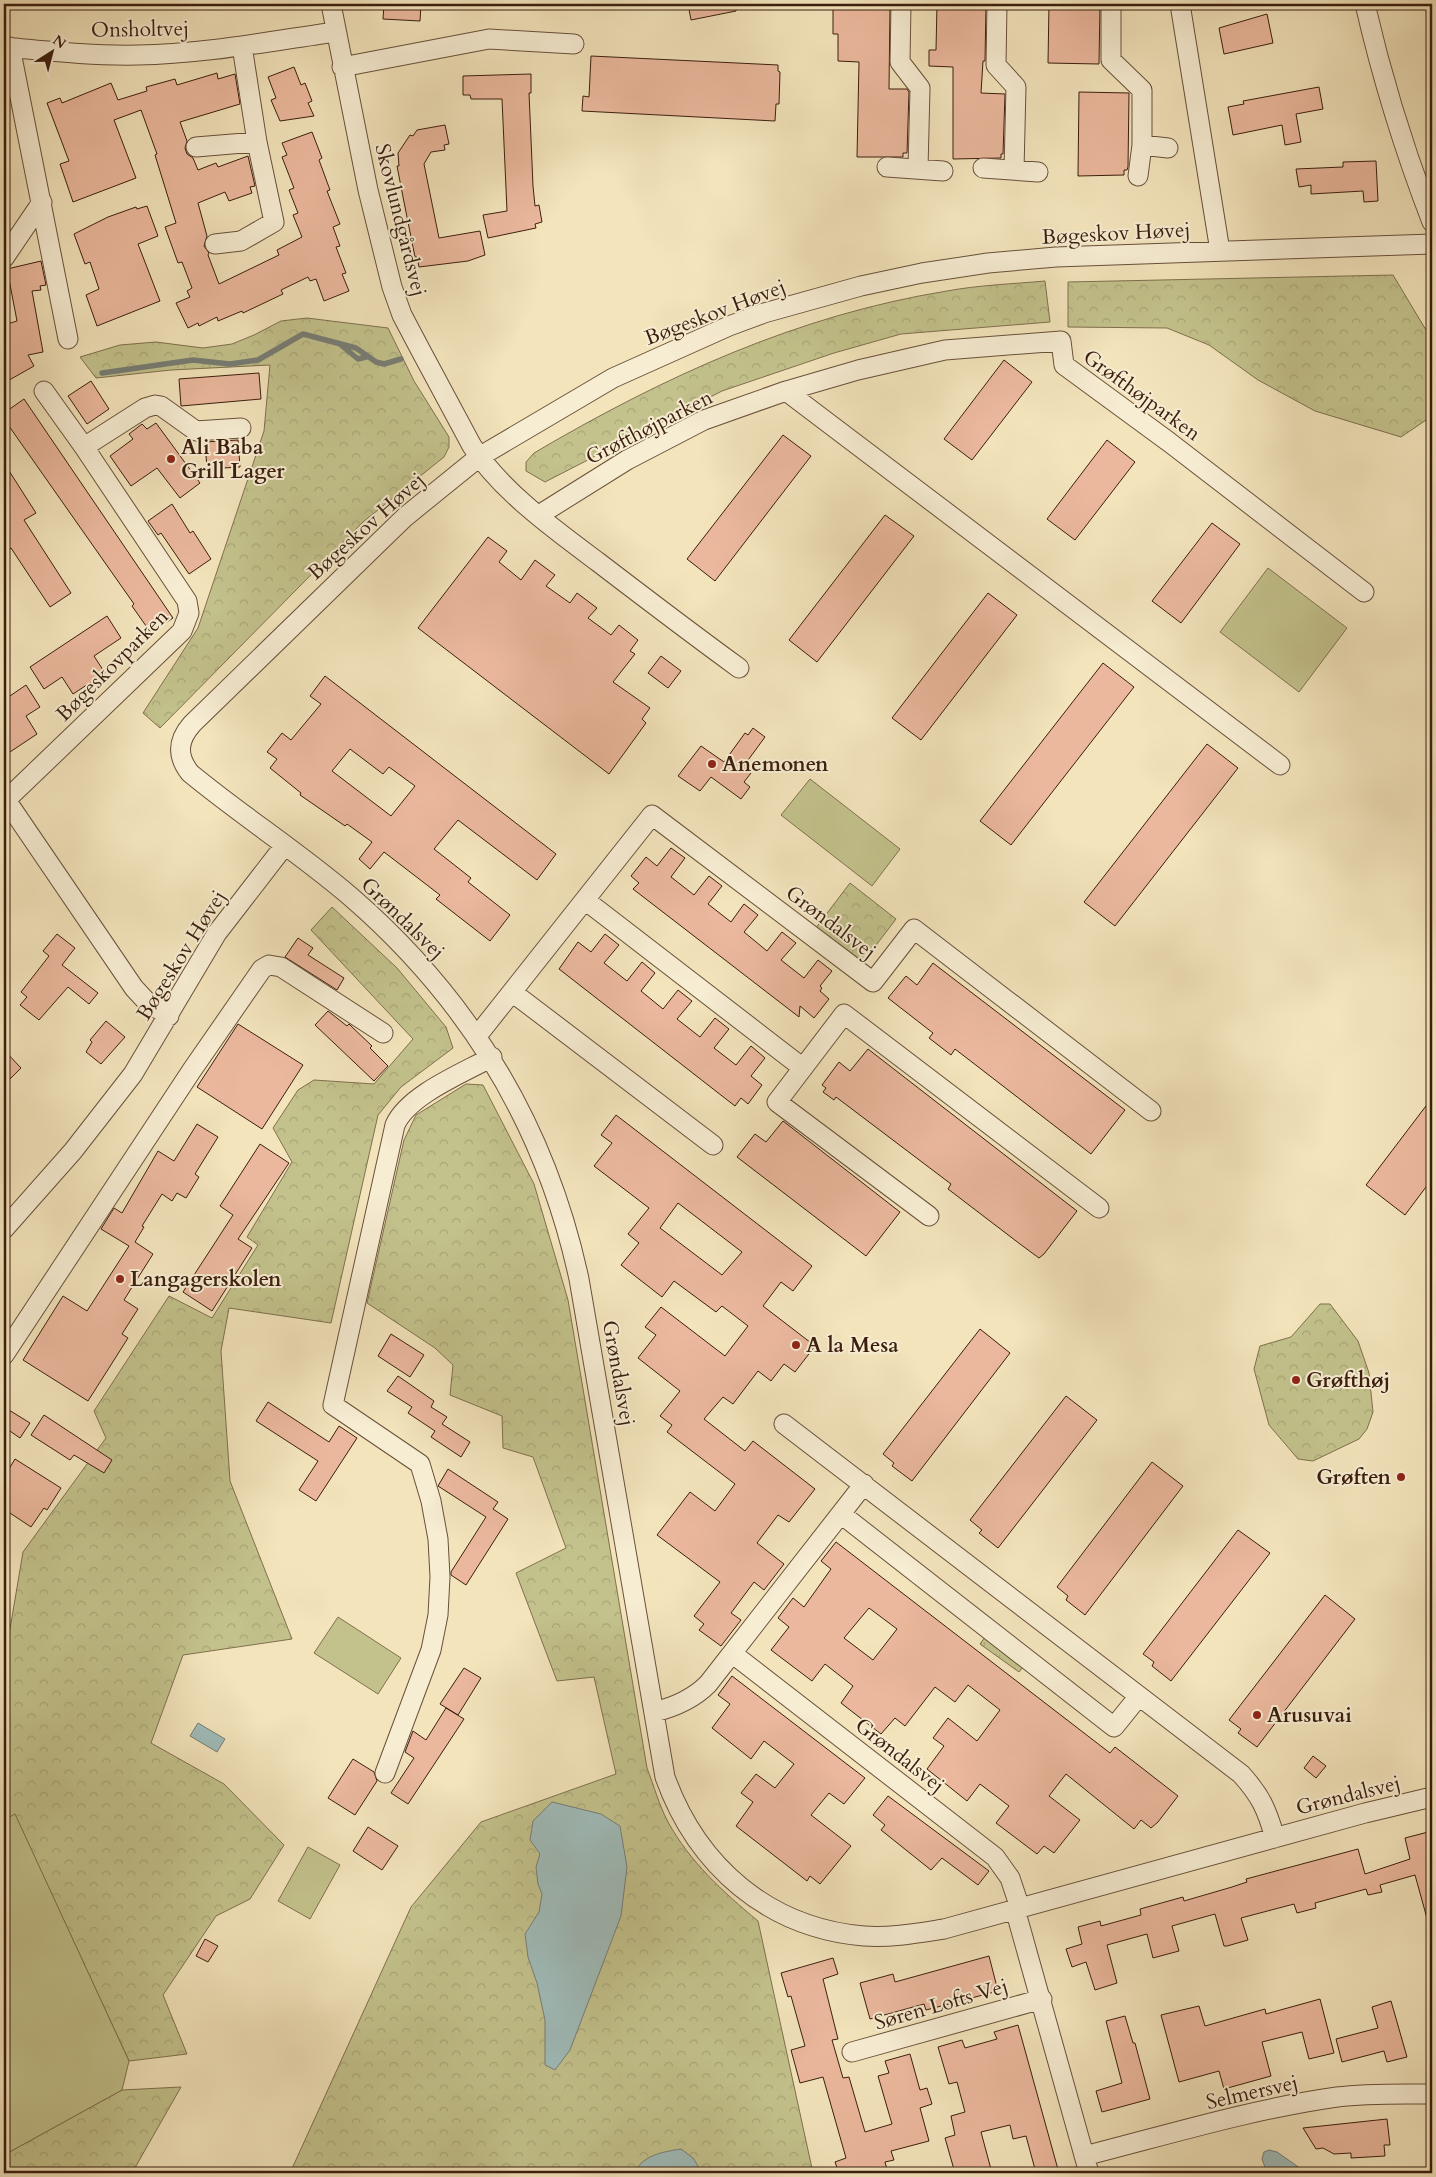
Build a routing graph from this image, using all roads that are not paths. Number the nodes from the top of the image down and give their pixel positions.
1 (331, 4) edge
2 (901, 4) edge
3 (997, 4) edge
4 (1111, 4) edge
5 (1180, 4) edge
6 (1365, 4) edge
7 (336, 32) junction
8 (574, 44) dead end
9 (5, 46) edge
10 (242, 46) junction
11 (342, 67) junction
12 (257, 142) junction
13 (1142, 145) junction
14 (196, 147) dead end
15 (1168, 148) dead end
16 (887, 167) dead end
17 (983, 168) dead end
18 (918, 169) junction
19 (1014, 170) junction
20 (943, 171) dead end
21 (1038, 172) dead end
22 (1138, 176) dead end
23 (42, 202) junction
24 (1432, 222) edge
25 (215, 244) dead end
26 (1432, 244) edge
27 (1220, 251) junction
28 (4, 258) edge
29 (68, 339) dead end
30 (44, 391) dead end
31 (786, 391) junction
32 (241, 428) dead end
33 (84, 447) junction
34 (479, 457) junction
35 (539, 515) junction
36 (1364, 592) dead end
37 (738, 668) dead end
38 (1280, 765) dead end
39 (5, 801) edge
40 (285, 845) junction
41 (585, 900) junction
42 (512, 992) junction
43 (169, 1016) junction
44 (383, 1034) dead end
45 (477, 1036) junction
46 (492, 1057) junction
47 (803, 1068) junction
48 (1151, 1111) dead end
49 (713, 1145) dead end
50 (1099, 1208) dead end
51 (929, 1216) dead end
52 (4, 1228) edge
53 (4, 1355) edge
54 (784, 1424) dead end
55 (864, 1484) junction
56 (841, 1514) junction
57 (733, 1654) junction
58 (1139, 1696) junction
59 (654, 1712) junction
60 (385, 1773) dead end
61 (1432, 1797) edge
62 (1275, 1838) junction
63 (1018, 1908) junction
64 (1042, 1999) junction
65 (852, 2052) dead end
66 (1432, 2094) edge
67 (1087, 2165) edge

1 - 7 street, Skovlundgårdsvej
2 - 18 street
3 - 19 street
4 - 13 street
5 - 27 street, Bøgeskov Høvej
6 - 24 street
7 - 10 street, Onsholtvej
7 - 11 street, Skovlundgårdsvej
8 - 11 street
9 - 10 street, Onsholtvej
9 - 23 street
10 - 12 street
11 - 34 street, Skovlundgårdsvej
12 - 14 street
12 - 25 street
13 - 15 street
13 - 22 street
16 - 18 street
17 - 19 street
18 - 20 street
19 - 21 street
23 - 28 street
23 - 29 street
26 - 27 street, Bøgeskov Høvej
27 - 34 street, Bøgeskov Høvej
30 - 33 street, Bøgeskovparken
31 - 35 street, Grøfthøjparken
31 - 36 street, Grøfthøjparken
31 - 38 street
32 - 33 street
33 - 39 street, Bøgeskovparken
34 - 35 street
34 - 40 street, Bøgeskov Høvej
35 - 37 street
39 - 43 street, Bøgeskovparken
40 - 43 street, Bøgeskov Høvej
40 - 45 street, Grøndalsvej
41 - 42 street, Grøndalsvej
41 - 47 street
41 - 48 street, Grøndalsvej
42 - 45 street, Grøndalsvej
42 - 49 street
43 - 52 street, Bøgeskov Høvej
44 - 53 street
45 - 46 street, Grøndalsvej
46 - 59 street, Grøndalsvej
46 - 60 street
47 - 50 street
47 - 51 street
54 - 55 street, Grøndalsvej
55 - 56 street
55 - 58 street, Grøndalsvej
56 - 57 street
56 - 58 street
57 - 59 street
57 - 63 street, Grøndalsvej
58 - 62 street, Grøndalsvej
59 - 63 street, Grøndalsvej
61 - 62 street, Grøndalsvej
62 - 63 street, Grøndalsvej
63 - 64 street, Søren Lofts Vej
64 - 65 street, Søren Lofts Vej
64 - 67 street, Søren Lofts Vej
66 - 67 street, Selmersvej

